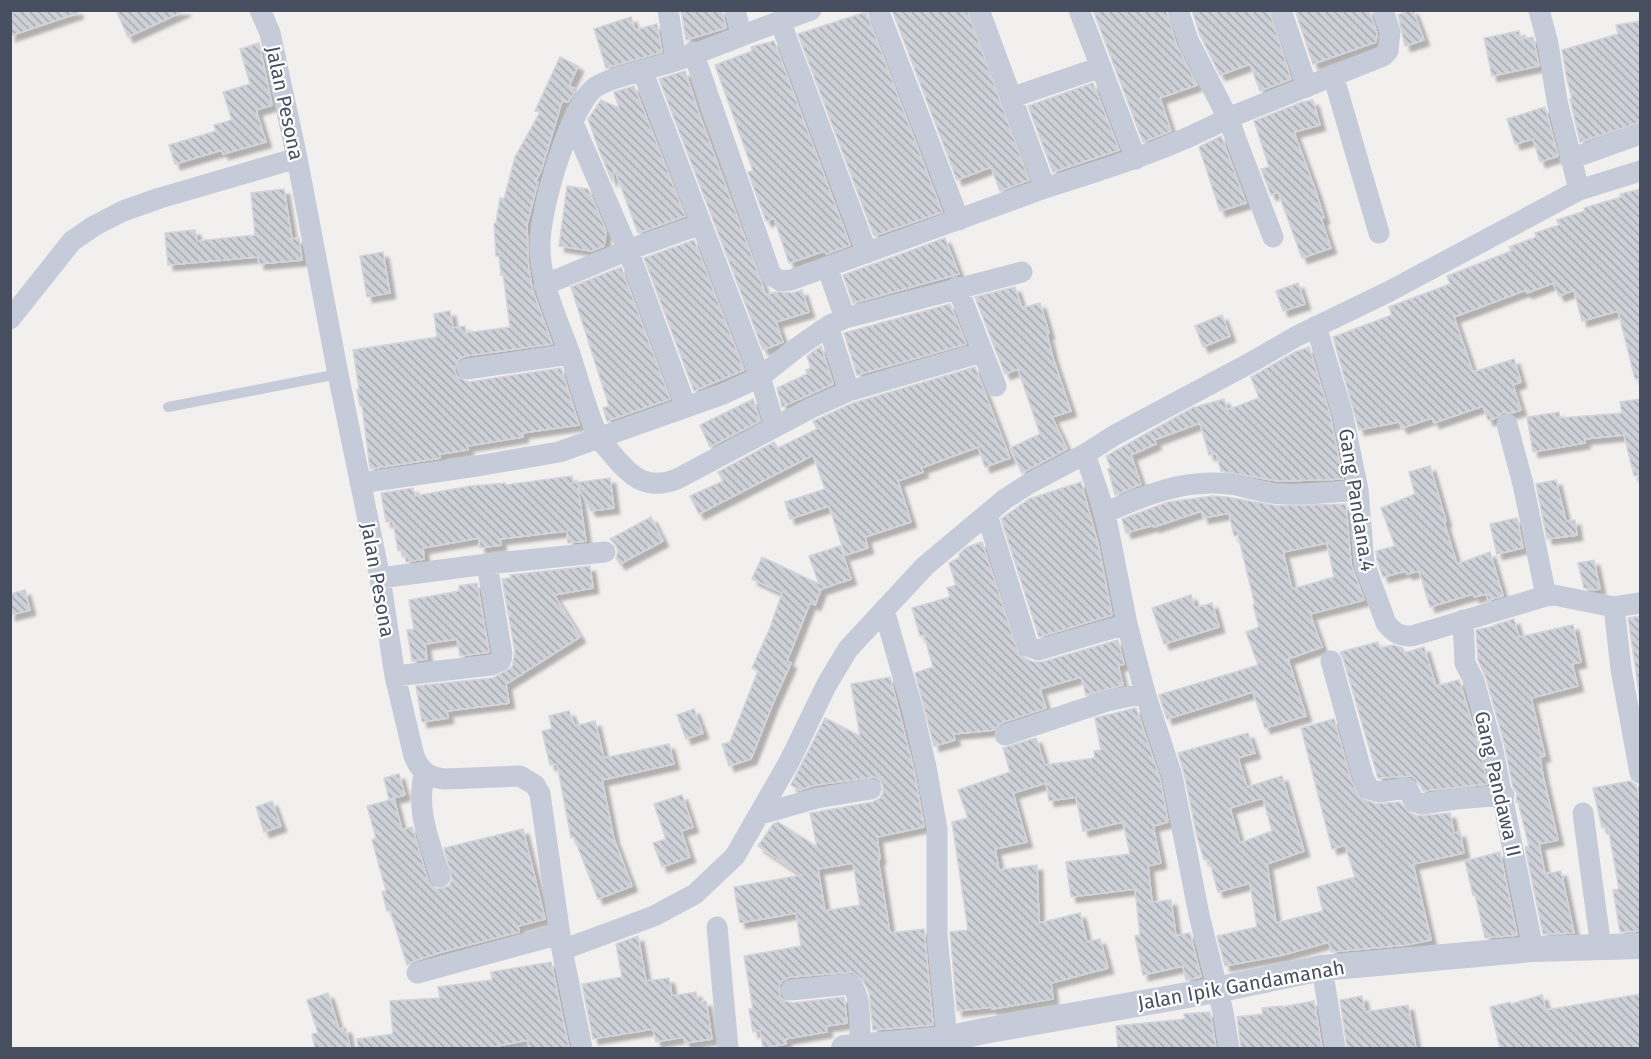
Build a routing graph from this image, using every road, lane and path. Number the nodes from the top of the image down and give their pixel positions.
1 (260, 10) edge
2 (668, 10) edge
3 (735, 10) edge
4 (811, 10) edge
5 (878, 10) edge
6 (979, 10) edge
7 (1079, 10) edge
8 (1178, 10) edge
9 (1281, 10) edge
10 (1383, 10) edge
11 (1539, 10) edge
12 (780, 21) junction
13 (741, 35) junction
14 (684, 56) junction
15 (1101, 67) junction
16 (642, 70) junction
17 (1333, 75) junction
18 (1307, 87) junction
19 (1013, 97) junction
20 (1228, 118) junction
21 (573, 123) junction
22 (1641, 134) edge
23 (297, 158) junction
24 (1136, 159) junction
25 (1641, 171) edge
26 (1574, 173) junction
27 (1046, 188) junction
28 (959, 220) junction
29 (701, 224) junction
30 (1378, 233) dead end
31 (1273, 237) dead end
32 (628, 250) junction
33 (867, 253) junction
34 (827, 267) junction
35 (1022, 272) dead end
36 (544, 285) junction
37 (957, 288) junction
38 (10, 319) edge
39 (836, 322) junction
40 (1316, 326) junction
41 (982, 352) junction
42 (570, 354) junction
43 (467, 369) dead end
44 (338, 374) junction
45 (760, 377) junction
46 (996, 386) dead end
47 (849, 391) junction
48 (686, 406) junction
49 (168, 407) dead end
50 (1507, 424) dead end
51 (775, 428) junction
52 (599, 438) junction
53 (1085, 454) junction
54 (360, 483) junction
55 (1358, 490) junction
56 (1105, 513) junction
57 (987, 515) junction
58 (605, 552) dead end
59 (487, 564) junction
60 (380, 578) junction
61 (1546, 596) junction
62 (1641, 603) edge
63 (1614, 607) junction
64 (884, 610) junction
65 (1463, 620) junction
66 (1127, 624) junction
67 (1331, 661) dead end
68 (395, 676) junction
69 (1145, 693) junction
70 (1005, 735) dead end
71 (424, 773) junction
72 (1641, 773) edge
73 (870, 789) dead end
74 (1504, 795) junction
75 (1583, 813) dead end
76 (760, 814) junction
77 (440, 877) dead end
78 (717, 927) dead end
79 (561, 942) junction
80 (1641, 946) edge
81 (1601, 948) junction
82 (1533, 949) junction
83 (1322, 968) junction
84 (417, 973) dead end
85 (791, 990) dead end
86 (1216, 990) junction
87 (947, 1039) junction
88 (985, 1040) edge
89 (582, 1048) edge
90 (728, 1048) edge
91 (852, 1048) edge
92 (1229, 1048) edge
93 (1335, 1048) edge

1 - 23 street, Jalan Pesona
2 - 14 street
3 - 13 street
4 - 12 street
5 - 28 street
6 - 19 street
7 - 15 street
8 - 20 street
9 - 18 street
10 - 17 street
11 - 26 street
12 - 13 street
12 - 33 street
13 - 14 street
14 - 16 street
14 - 34 street
15 - 19 street
15 - 24 street
16 - 21 street
16 - 29 street
17 - 18 street
17 - 30 street
18 - 20 street
19 - 27 street
20 - 24 street
20 - 31 street
21 - 32 street
21 - 36 street
22 - 26 street
23 - 38 street
23 - 44 street, Jalan Pesona
24 - 27 street
25 - 26 street
26 - 40 street
27 - 28 street
28 - 33 street
29 - 32 street
29 - 45 street
32 - 36 street
32 - 48 street
33 - 34 street
34 - 39 street
35 - 37 street
36 - 42 street
37 - 39 street
37 - 41 street
39 - 45 street
39 - 47 street
40 - 53 street
40 - 55 street, Gang Pandana.4
41 - 46 street
41 - 47 street
42 - 43 street
42 - 52 street
44 - 49 lane
44 - 54 street, Jalan Pesona
45 - 48 street
45 - 51 street
47 - 51 street
48 - 52 street
50 - 61 street
51 - 52 street
52 - 54 street
53 - 56 street
53 - 57 street
54 - 60 street, Jalan Pesona
55 - 56 street
55 - 65 street, Gang Pandana.4
56 - 66 street
57 - 64 street
57 - 66 street
58 - 59 street
59 - 60 street
59 - 68 street
60 - 68 street, Jalan Pesona
61 - 63 street, Gang Pandana.4
61 - 65 street, Gang Pandana.4
62 - 63 street, Gang Pandana.4
63 - 72 street
64 - 76 street
64 - 87 street
65 - 74 street, Gang Pandawa II
66 - 69 street
67 - 74 street
68 - 71 street, Jalan Pesona
69 - 70 street
69 - 86 street
71 - 77 street
71 - 79 street
73 - 76 street
74 - 82 street, Gang Pandawa II
75 - 81 street
76 - 79 street
78 - 90 street
79 - 84 street
79 - 89 street
80 - 81 street, Jalan Ipik Gandamanah
81 - 82 street, Jalan Ipik Gandamanah
82 - 83 street, Jalan Ipik Gandamanah
83 - 86 street, Jalan Ipik Gandamanah
83 - 93 street
85 - 91 street
86 - 88 street, Jalan Ipik Gandamanah
86 - 92 street
87 - 88 street, Jalan Ipik Gandamanah
87 - 91 street, Jalan Ipik Gandamanah

